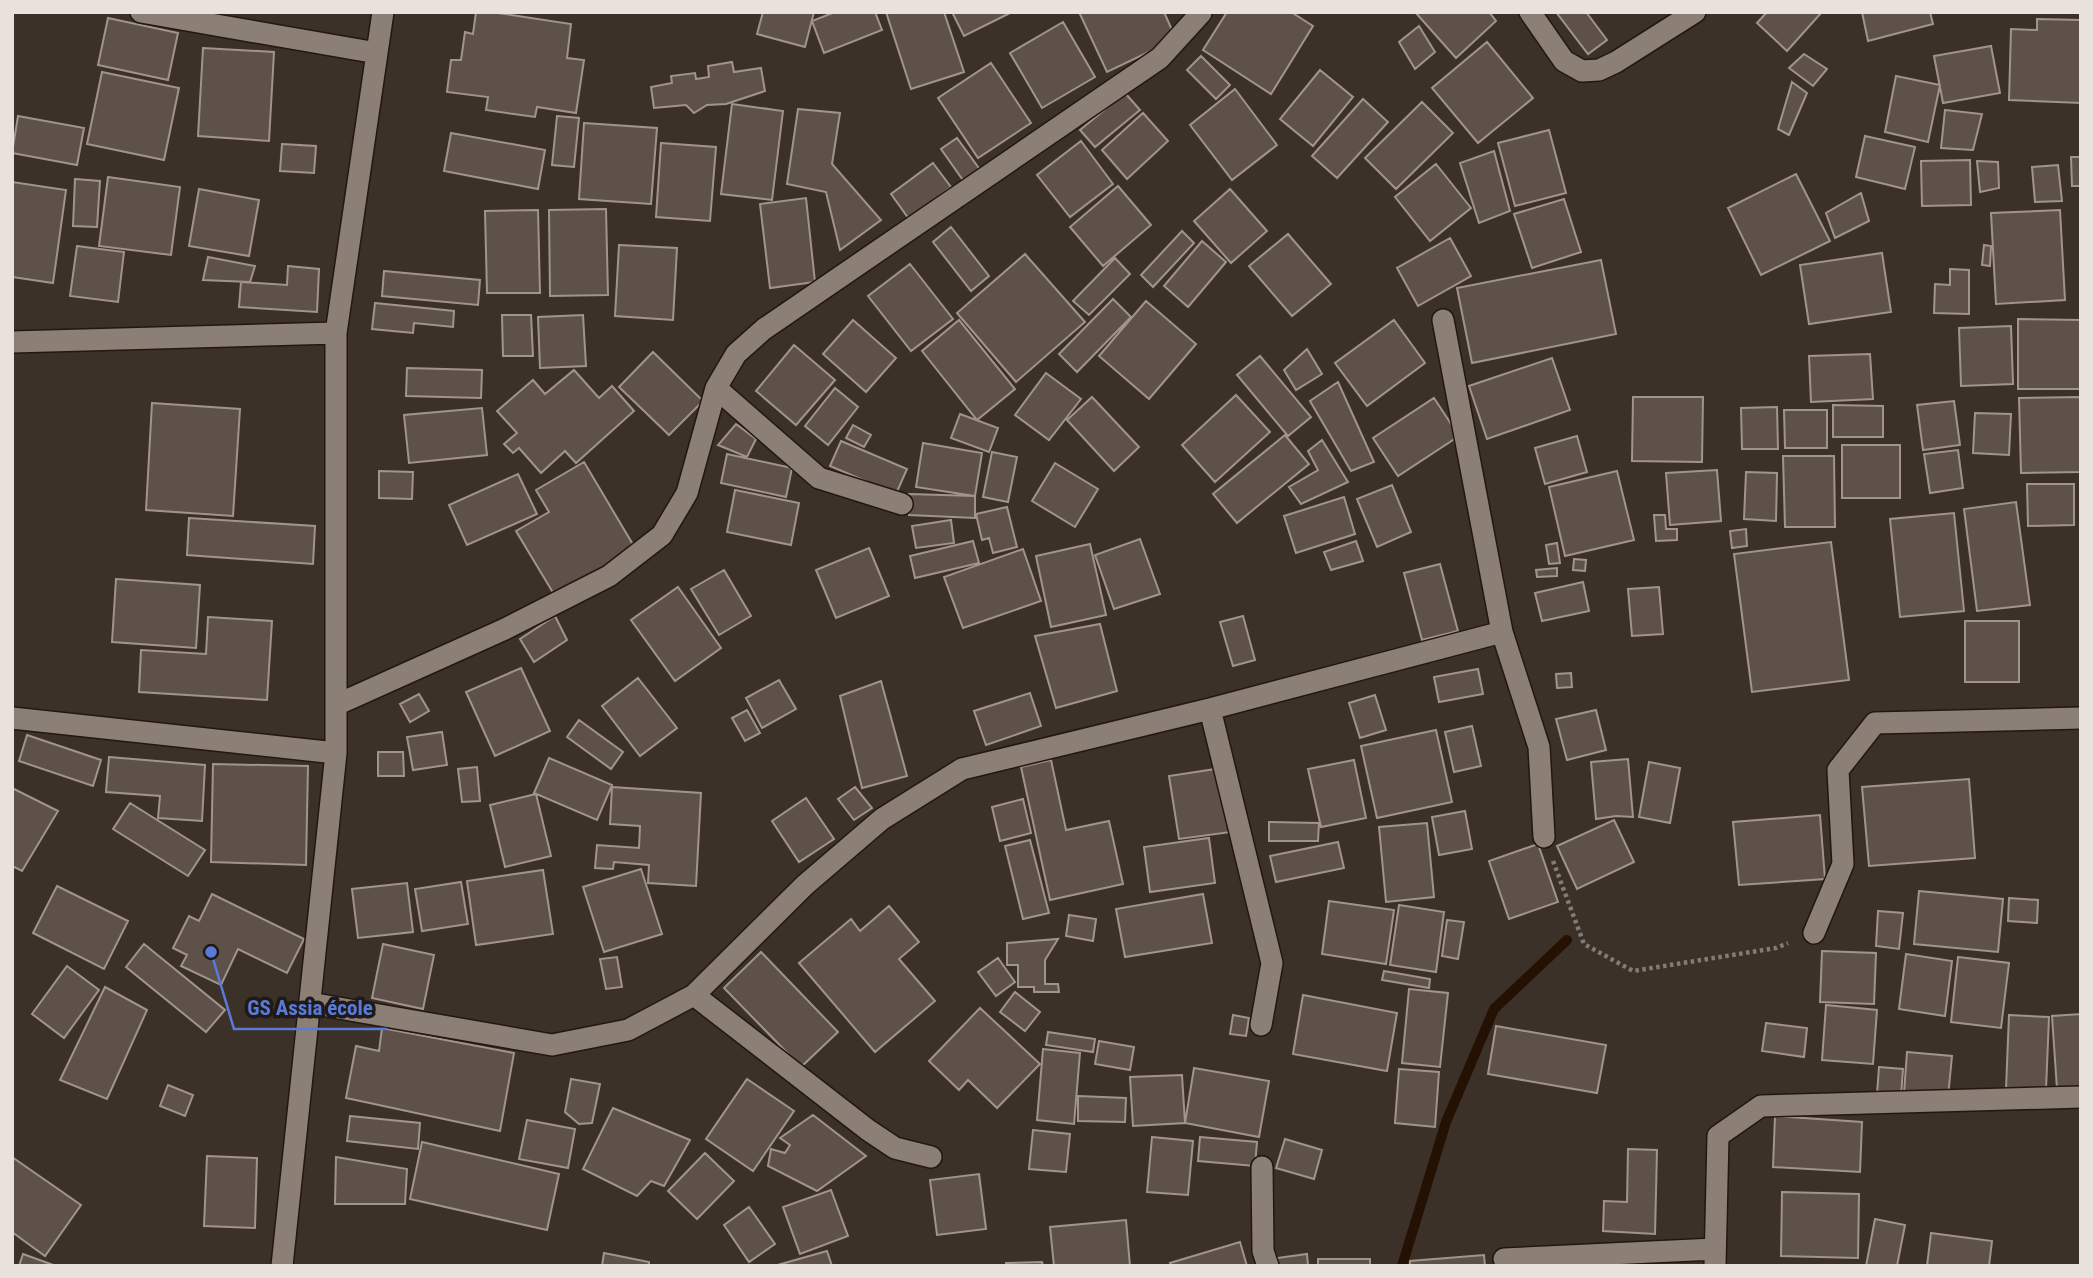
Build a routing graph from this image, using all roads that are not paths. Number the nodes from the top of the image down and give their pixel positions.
1 (141, 12) edge
2 (383, 12) edge
3 (1530, 12) edge
4 (1695, 12) edge
5 (1201, 13) edge
6 (377, 53) junction
7 (1443, 320) dead end
8 (336, 333) junction
9 (12, 342) edge
10 (716, 388) junction
11 (902, 504) dead end
12 (1502, 632) junction
13 (336, 705) junction
14 (1210, 709) junction
15 (12, 718) edge
16 (2081, 718) edge
17 (336, 753) junction
18 (1544, 837) road end
19 (1814, 933) road end
20 (694, 995) junction
21 (310, 1003) junction
22 (1261, 1025) dead end
23 (2081, 1097) edge
24 (931, 1157) dead end
25 (1262, 1167) dead end
26 (1715, 1257) edge
27 (1504, 1258) dead end
28 (282, 1266) edge
29 (1268, 1266) edge

1 - 6 street
2 - 6 street
3 - 4 street
5 - 10 street
6 - 8 street
7 - 12 street
8 - 9 street
8 - 13 street
10 - 11 street
10 - 13 street
12 - 14 street
12 - 18 street
13 - 17 street
14 - 20 street
14 - 22 street
15 - 17 street
16 - 19 street
17 - 21 street
20 - 21 street
20 - 24 street
21 - 28 street
23 - 26 street
25 - 29 street
26 - 27 street

